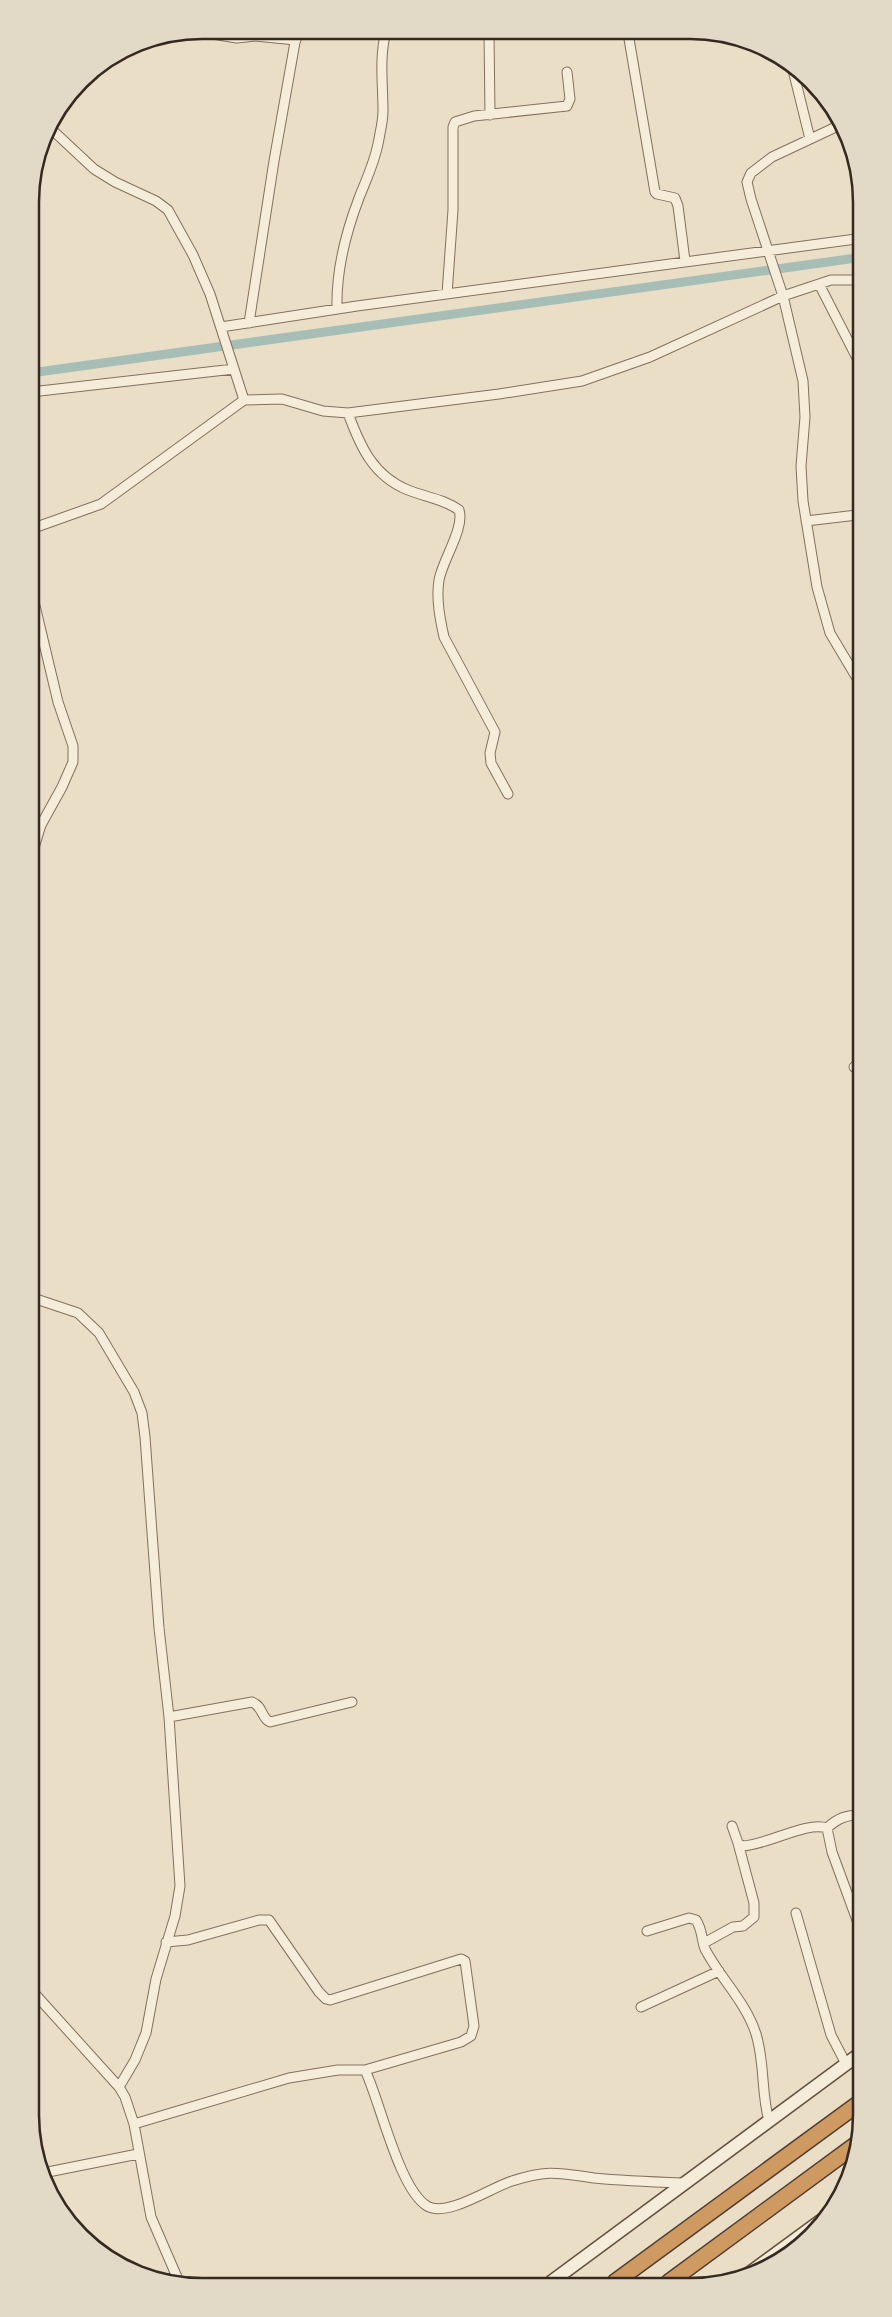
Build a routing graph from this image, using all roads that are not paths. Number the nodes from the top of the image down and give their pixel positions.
1 (295, 39) edge
2 (385, 39) edge
3 (489, 39) edge
4 (629, 39) edge
5 (567, 72) dead end
6 (795, 76) edge
7 (490, 115) junction
8 (835, 128) edge
9 (55, 132) edge
10 (810, 139) junction
11 (853, 239) edge
12 (768, 250) junction
13 (685, 261) junction
14 (853, 280) edge
15 (819, 284) junction
16 (447, 294) junction
17 (783, 296) junction
18 (338, 309) junction
19 (249, 323) junction
20 (221, 327) junction
21 (853, 350) edge
22 (233, 364) junction
23 (39, 391) edge
24 (244, 400) junction
25 (348, 413) junction
26 (853, 515) edge
27 (806, 521) junction
28 (39, 526) edge
29 (39, 619) edge
30 (853, 672) edge
31 (508, 794) dead end
32 (39, 834) edge
33 (39, 1300) edge
34 (352, 1702) dead end
35 (170, 1716) junction
36 (853, 1815) edge
37 (732, 1826) dead end
38 (827, 1828) junction
39 (738, 1843) junction
40 (853, 1909) edge
41 (796, 1913) dead end
42 (647, 1931) dead end
43 (166, 1942) junction
44 (704, 1943) junction
45 (719, 1971) junction
46 (39, 1998) edge
47 (641, 2007) dead end
48 (853, 2059) edge
49 (846, 2064) junction
50 (365, 2070) junction
51 (119, 2087) junction
52 (853, 2108) edge
53 (769, 2121) junction
54 (134, 2124) junction
55 (849, 2149) edge
56 (138, 2154) junction
57 (49, 2172) edge
58 (685, 2184) junction
59 (802, 2235) edge
60 (775, 2254) edge
61 (176, 2276) edge
62 (556, 2278) edge
63 (620, 2278) edge
64 (675, 2278) edge

1 - 19 street
2 - 18 street
3 - 7 street
4 - 13 street
5 - 7 street
6 - 10 street
7 - 16 street
8 - 10 street
9 - 20 street
10 - 12 street
11 - 12 street
12 - 13 street
12 - 17 street
13 - 16 street
14 - 15 street
15 - 17 street
15 - 21 street
16 - 18 street
17 - 25 street
17 - 27 street
18 - 19 street
19 - 20 street
20 - 22 street
22 - 23 street
22 - 24 street
24 - 25 street
24 - 28 street
25 - 31 street
26 - 27 street
27 - 30 street
29 - 32 street
33 - 35 street
34 - 35 street
35 - 43 street
36 - 38 street
37 - 39 street
38 - 39 street
38 - 40 street
39 - 44 street
41 - 49 street
42 - 44 street
43 - 50 street
43 - 51 street
44 - 45 street
45 - 47 street
45 - 53 street
46 - 51 street
48 - 49 main road
49 - 53 main road
50 - 54 street
50 - 58 street
51 - 54 street
52 - 63 highway
53 - 58 main road
54 - 56 street
55 - 64 highway
56 - 57 street
56 - 61 street
58 - 62 main road
59 - 60 main road

